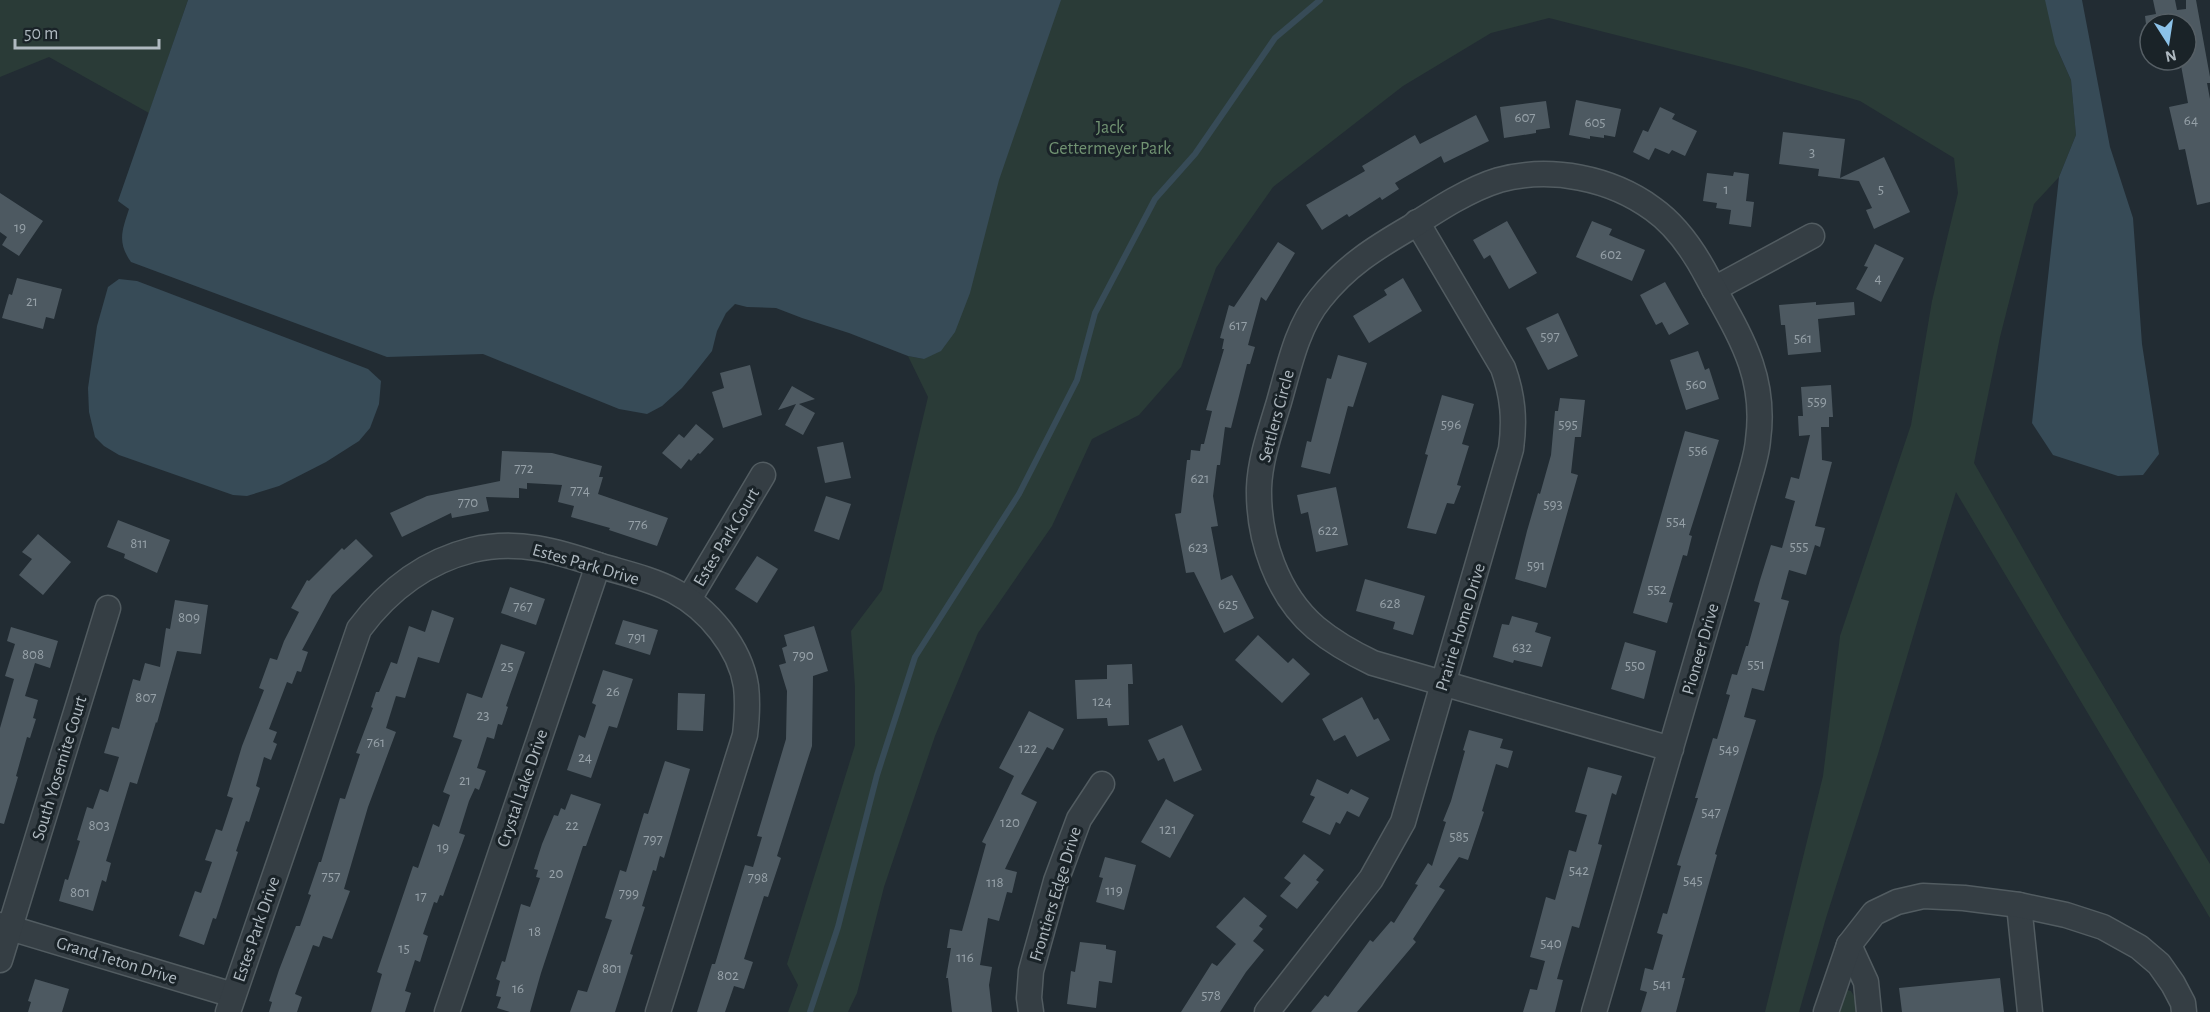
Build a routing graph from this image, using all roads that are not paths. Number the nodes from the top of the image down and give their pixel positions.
1 (1417, 222) junction
2 (1812, 237) dead end
3 (1714, 290) junction
4 (763, 475) dead end
5 (598, 565) junction
6 (689, 599) junction
7 (108, 608) dead end
8 (1443, 683) junction
9 (1671, 749) junction
10 (1102, 784) dead end
11 (2019, 906) junction
12 (5, 926) edge
13 (1850, 945) junction
14 (0, 960) edge
15 (231, 1004) edge
16 (447, 1012) edge
17 (658, 1012) edge
18 (1031, 1012) edge
19 (1267, 1012) edge
20 (1594, 1012) edge
21 (1826, 1012) edge
22 (1869, 1012) edge
23 (2030, 1012) edge
24 (2184, 1012) edge

1 - 3 street, Settlers Circle
1 - 8 street, Prairie Home Drive
1 - 8 street, Settlers Circle
2 - 3 street
3 - 9 street, Pioneer Drive
4 - 6 street, Estes Park Court
5 - 6 street, Estes Park Drive
5 - 15 street, Estes Park Drive
5 - 16 street, Crystal Lake Drive
6 - 17 street, Estes Park Drive
7 - 12 street, South Yosemite Court
8 - 9 street, Settlers Circle
8 - 19 street, Prairie Home Drive
9 - 20 street, Pioneer Drive
10 - 18 street, Frontiers Edge Drive
11 - 13 street
11 - 23 street
11 - 24 street
12 - 14 street, South Yosemite Court
12 - 15 street, Grand Teton Drive
13 - 21 street
13 - 22 street

